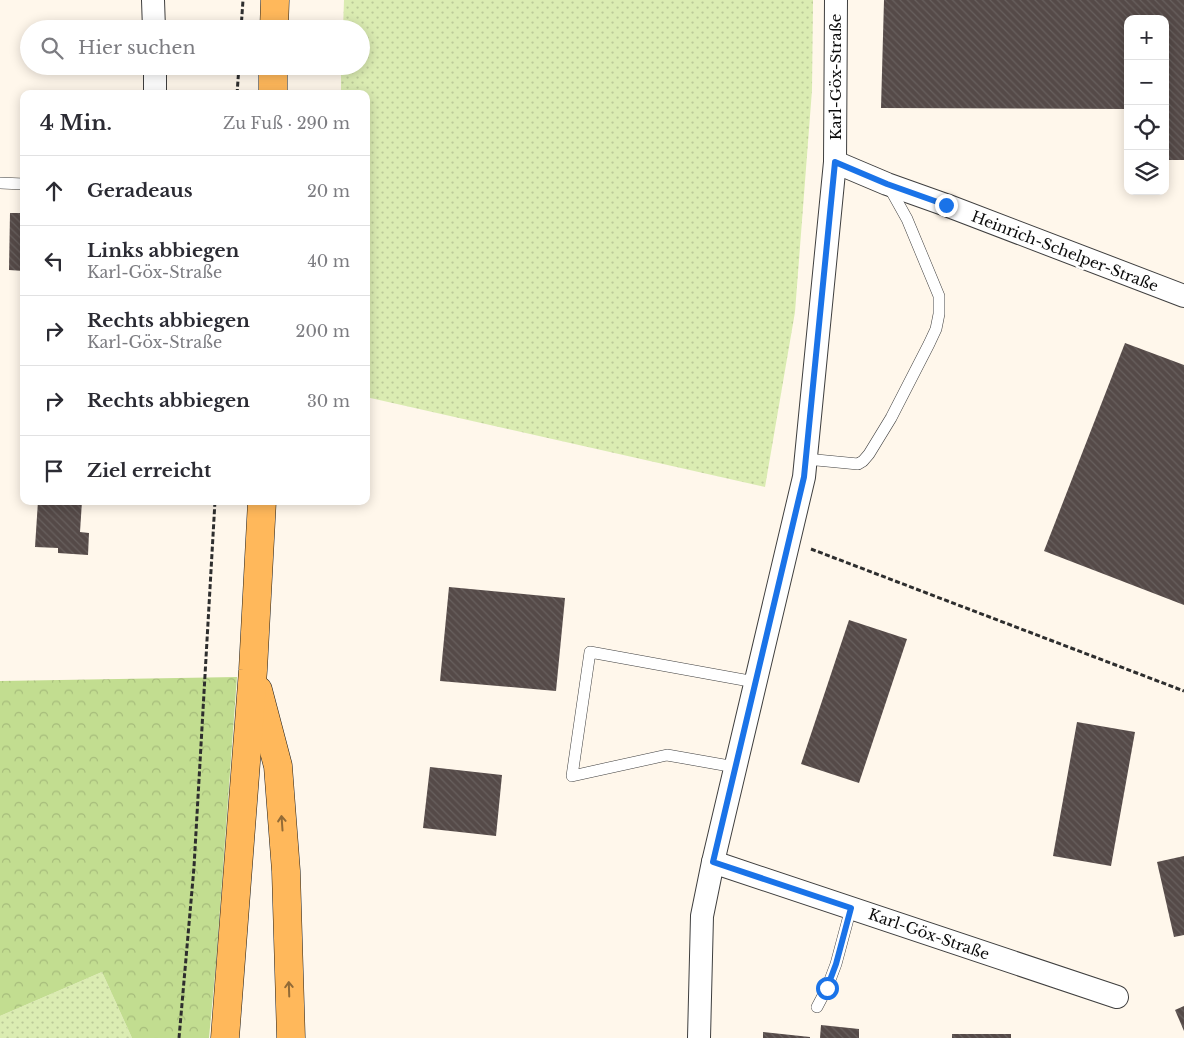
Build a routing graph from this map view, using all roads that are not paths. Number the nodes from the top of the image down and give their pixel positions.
1 (154, 0) edge
2 (275, 0) edge
3 (836, 0) edge
4 (154, 20) edge
5 (274, 20) edge
6 (154, 75) edge
7 (273, 75) edge
8 (155, 90) edge
9 (272, 90) edge
10 (835, 162) junction
11 (0, 183) edge
12 (20, 184) edge
13 (887, 184) junction
14 (1184, 296) edge
15 (806, 458) junction
16 (262, 505) edge
17 (252, 670) junction
18 (755, 682) junction
19 (735, 767) junction
20 (713, 862) junction
21 (851, 908) junction
22 (1117, 997) dead end
23 (817, 1007) dead end
24 (225, 1038) edge
25 (291, 1038) edge
26 (699, 1038) edge

1 - 4 street
2 - 5 main road
3 - 10 street, Karl-Göx-Straße
6 - 8 street
7 - 9 main road
10 - 13 street, Heinrich-Schelper-Straße
10 - 15 street, Karl-Göx-Straße
11 - 12 lane
13 - 14 street, Heinrich-Schelper-Straße
13 - 15 lane
15 - 18 street, Karl-Göx-Straße
16 - 17 main road
17 - 24 main road
25 -> 17 main road
18 - 19 street, Karl-Göx-Straße
18 - 19 lane
19 - 20 street, Karl-Göx-Straße
20 - 21 street, Karl-Göx-Straße
20 - 26 street, Karl-Göx-Straße
21 - 22 street, Karl-Göx-Straße
21 - 23 lane

